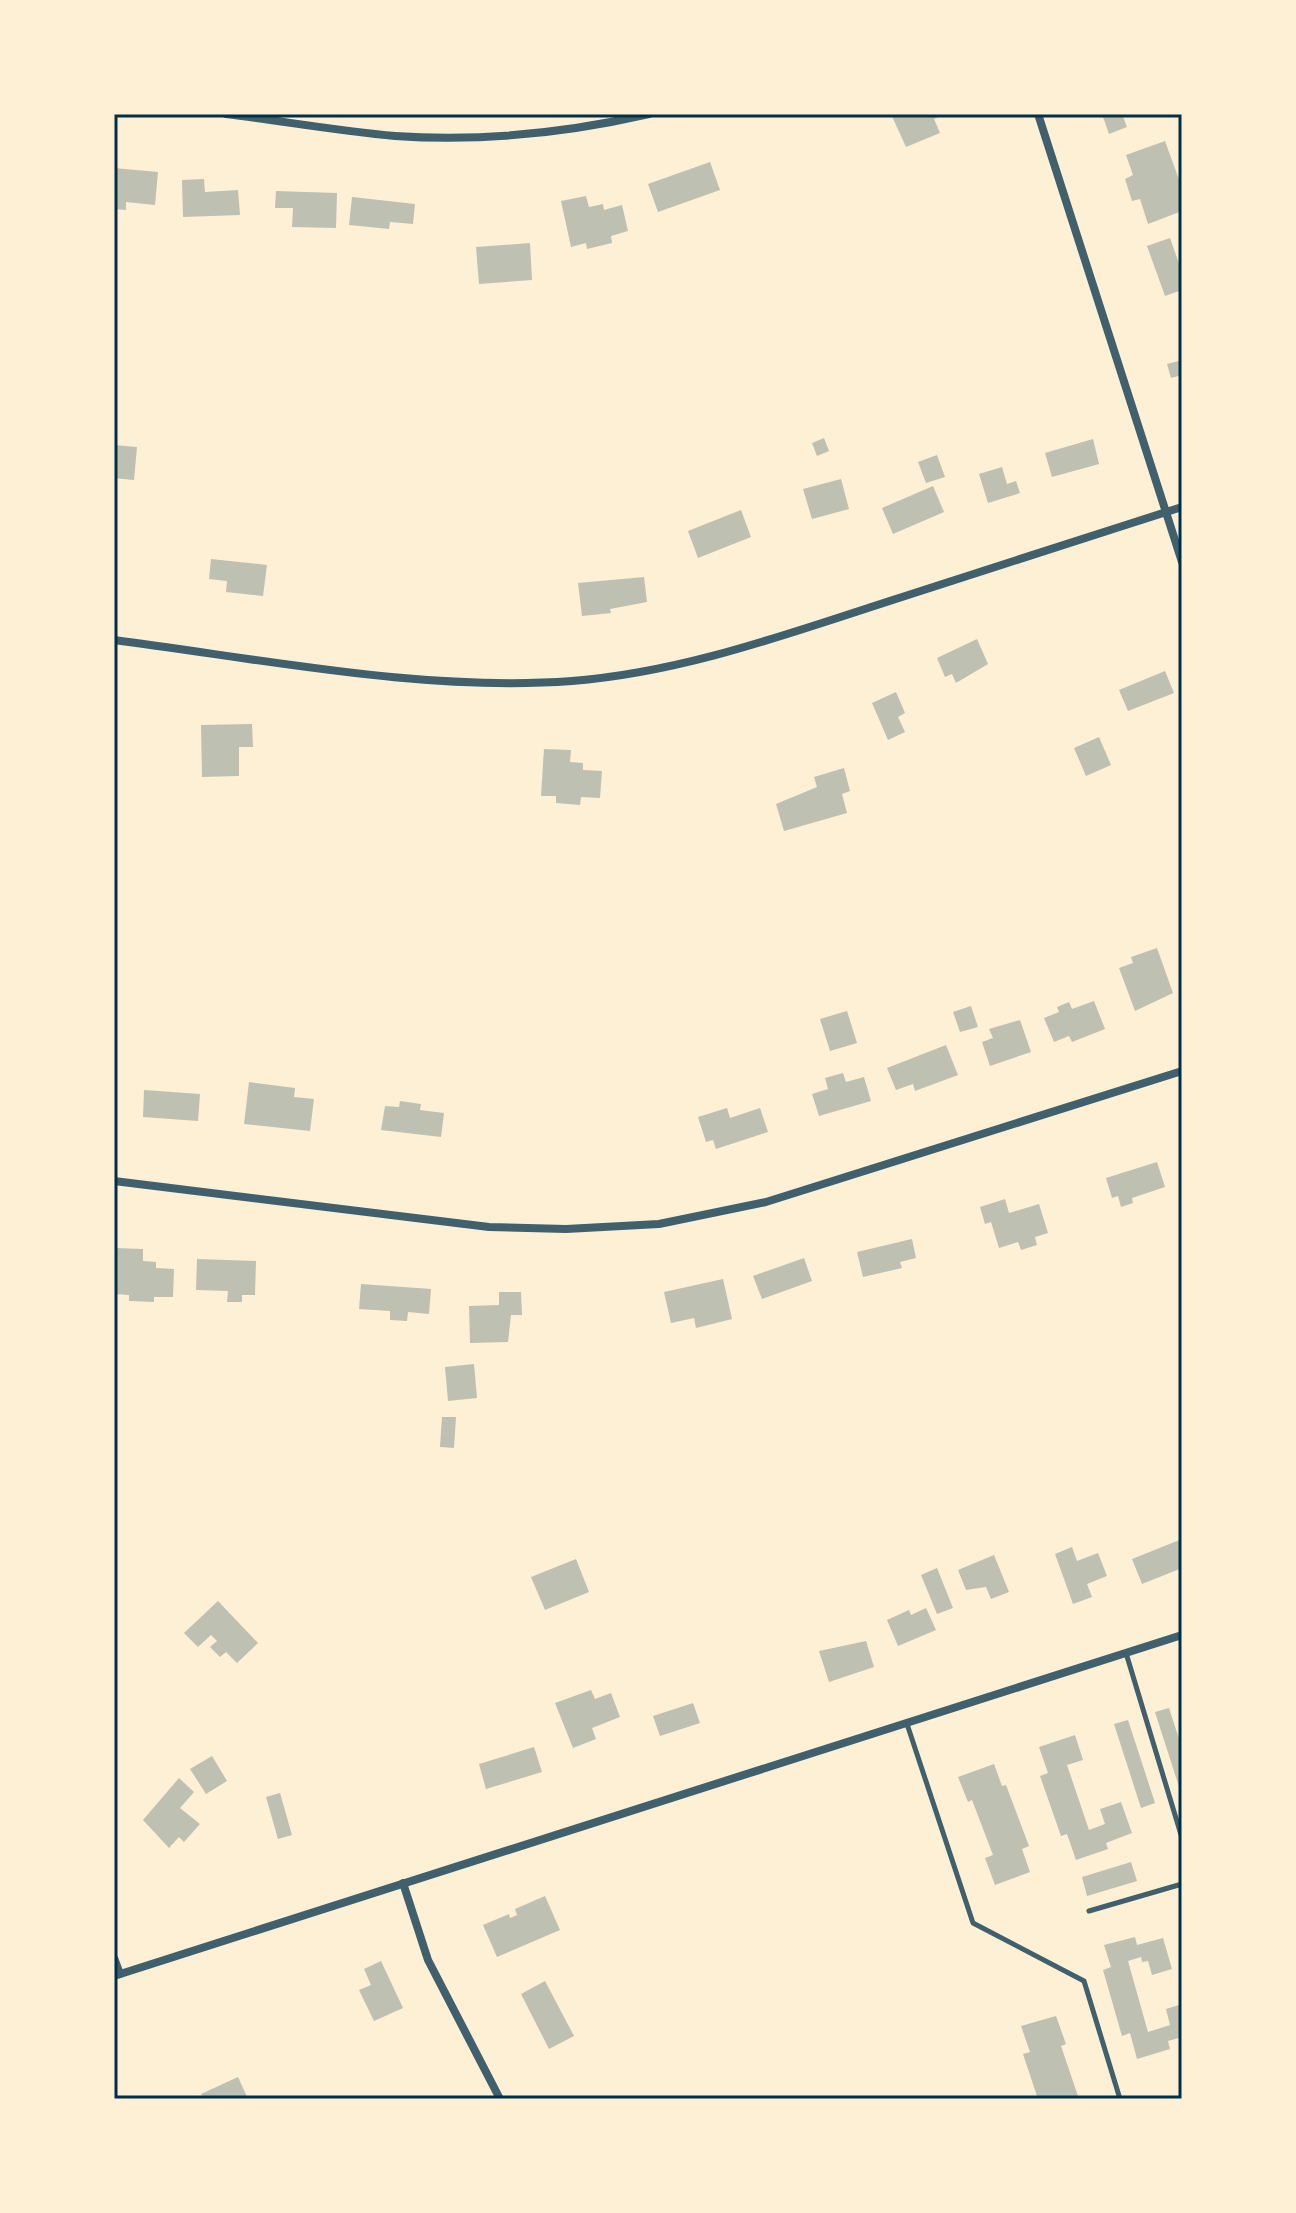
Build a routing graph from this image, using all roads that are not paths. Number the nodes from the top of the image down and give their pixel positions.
1 (226, 114) edge
2 (649, 114) edge
3 (1038, 114) edge
4 (1182, 507) edge
5 (1166, 512) junction
6 (1182, 562) edge
7 (114, 640) edge
8 (1182, 1071) edge
9 (114, 1181) edge
10 (1182, 1635) edge
11 (1126, 1653) junction
12 (906, 1723) junction
13 (1182, 1838) edge
14 (403, 1883) junction
15 (1182, 1884) edge
16 (1089, 1911) dead end
17 (114, 1958) edge
18 (117, 1975) edge
19 (500, 2099) edge
20 (1120, 2099) edge

1 - 2 street
3 - 5 street
4 - 5 street
5 - 6 street
5 - 7 street
8 - 9 street
10 - 11 street
11 - 12 street
11 - 13 lane
12 - 14 street
12 - 20 lane
14 - 18 street
14 - 19 street
15 - 16 lane
17 - 18 street

